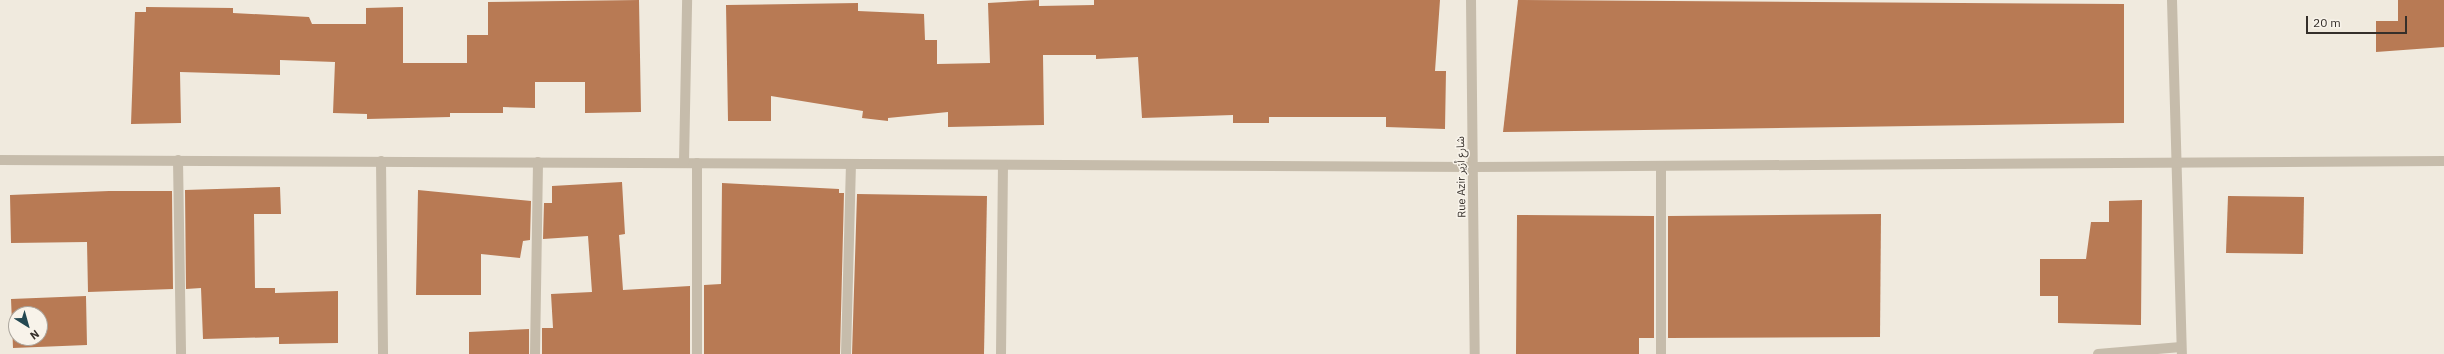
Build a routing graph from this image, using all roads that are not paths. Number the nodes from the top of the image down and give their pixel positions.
1 (687, 0) edge
2 (1471, 0) edge
3 (2172, 0) edge
4 (0, 160) edge
5 (178, 160) junction
6 (2444, 160) edge
7 (380, 161) junction
8 (538, 162) junction
9 (2176, 162) junction
10 (684, 163) junction
11 (697, 163) junction
12 (851, 164) junction
13 (1003, 165) junction
14 (1661, 166) junction
15 (1473, 167) junction
16 (2182, 351) edge
17 (181, 354) edge
18 (383, 354) edge
19 (535, 354) edge
20 (697, 354) edge
21 (846, 354) edge
22 (1001, 354) edge
23 (1475, 354) edge
24 (1661, 354) edge
25 (2098, 354) edge

1 - 10 street
2 - 15 street, Rue Azir شارع أزير
3 - 9 street
4 - 5 street
5 - 7 street
5 - 17 street
6 - 9 street
7 - 8 street
7 - 18 street
8 - 10 street
8 - 19 street
9 - 14 street
9 - 16 street
10 - 11 street
11 - 12 street
11 - 20 street
12 - 13 street
12 - 21 street
13 - 15 street
13 - 22 street
14 - 15 street
14 - 24 street
15 - 23 street, Rue Azir شارع أزير
16 - 25 street

